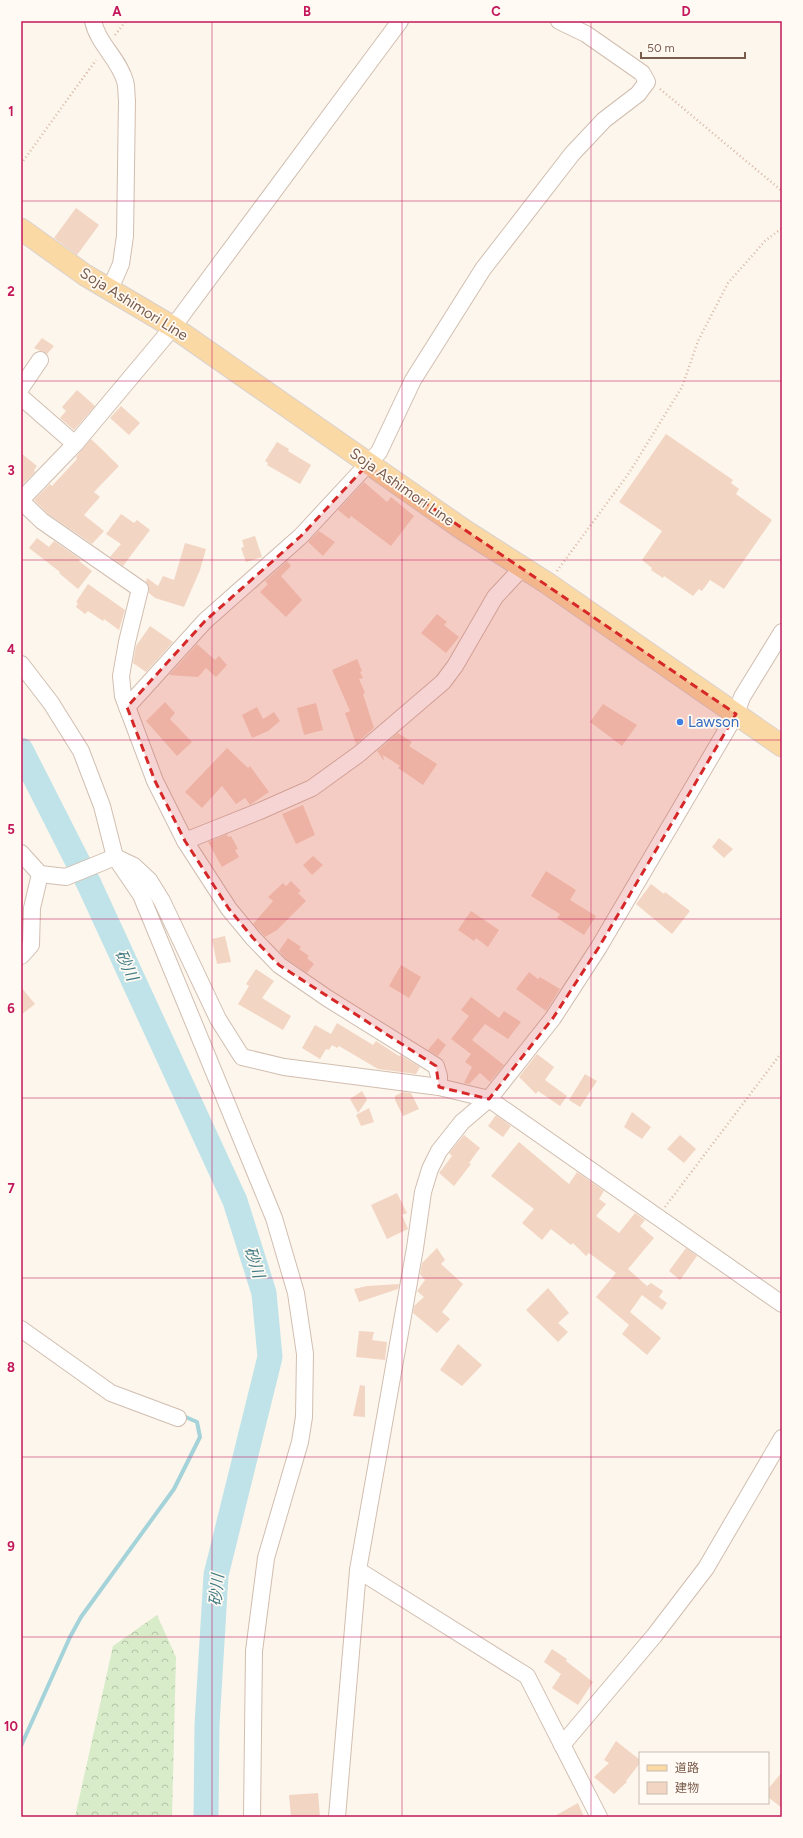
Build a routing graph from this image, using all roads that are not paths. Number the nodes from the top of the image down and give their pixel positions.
1 (93, 21) edge
2 (400, 21) edge
3 (559, 21) edge
4 (21, 229) edge
5 (110, 289) junction
6 (173, 327) junction
7 (40, 360) dead end
8 (21, 388) edge
9 (21, 397) edge
10 (75, 444) junction
11 (368, 464) junction
12 (21, 500) edge
13 (522, 568) junction
14 (782, 632) edge
15 (21, 664) edge
16 (127, 707) junction
17 (736, 714) junction
18 (782, 746) edge
19 (185, 840) junction
20 (21, 853) edge
21 (110, 859) junction
22 (40, 874) junction
23 (21, 956) edge
24 (439, 1087) junction
25 (489, 1099) junction
26 (782, 1304) edge
27 (21, 1329) edge
28 (178, 1418) dead end
29 (782, 1438) edge
30 (358, 1570) junction
31 (562, 1745) junction
32 (252, 1817) edge
33 (337, 1817) edge
34 (599, 1817) edge

1 - 5 street
2 - 6 street
3 - 11 street
4 - 5 main road, Soja Ashimori Line
5 - 6 main road, Soja Ashimori Line
6 - 10 street
6 - 11 main road, Soja Ashimori Line
7 - 8 street
9 - 10 street
10 - 12 street
11 - 13 main road, Soja Ashimori Line
11 - 16 street
12 - 16 street
13 - 17 main road, Soja Ashimori Line
13 - 19 street
14 - 17 street
15 - 21 street
16 - 19 street
17 - 18 main road, Soja Ashimori Line
17 - 25 street
19 - 24 street
20 - 22 street
21 - 22 street
21 - 24 street
21 - 32 street
22 - 23 street
24 - 25 street
25 - 26 street
25 - 30 street
27 - 28 street
29 - 31 street
30 - 31 street
30 - 33 street
31 - 34 street

